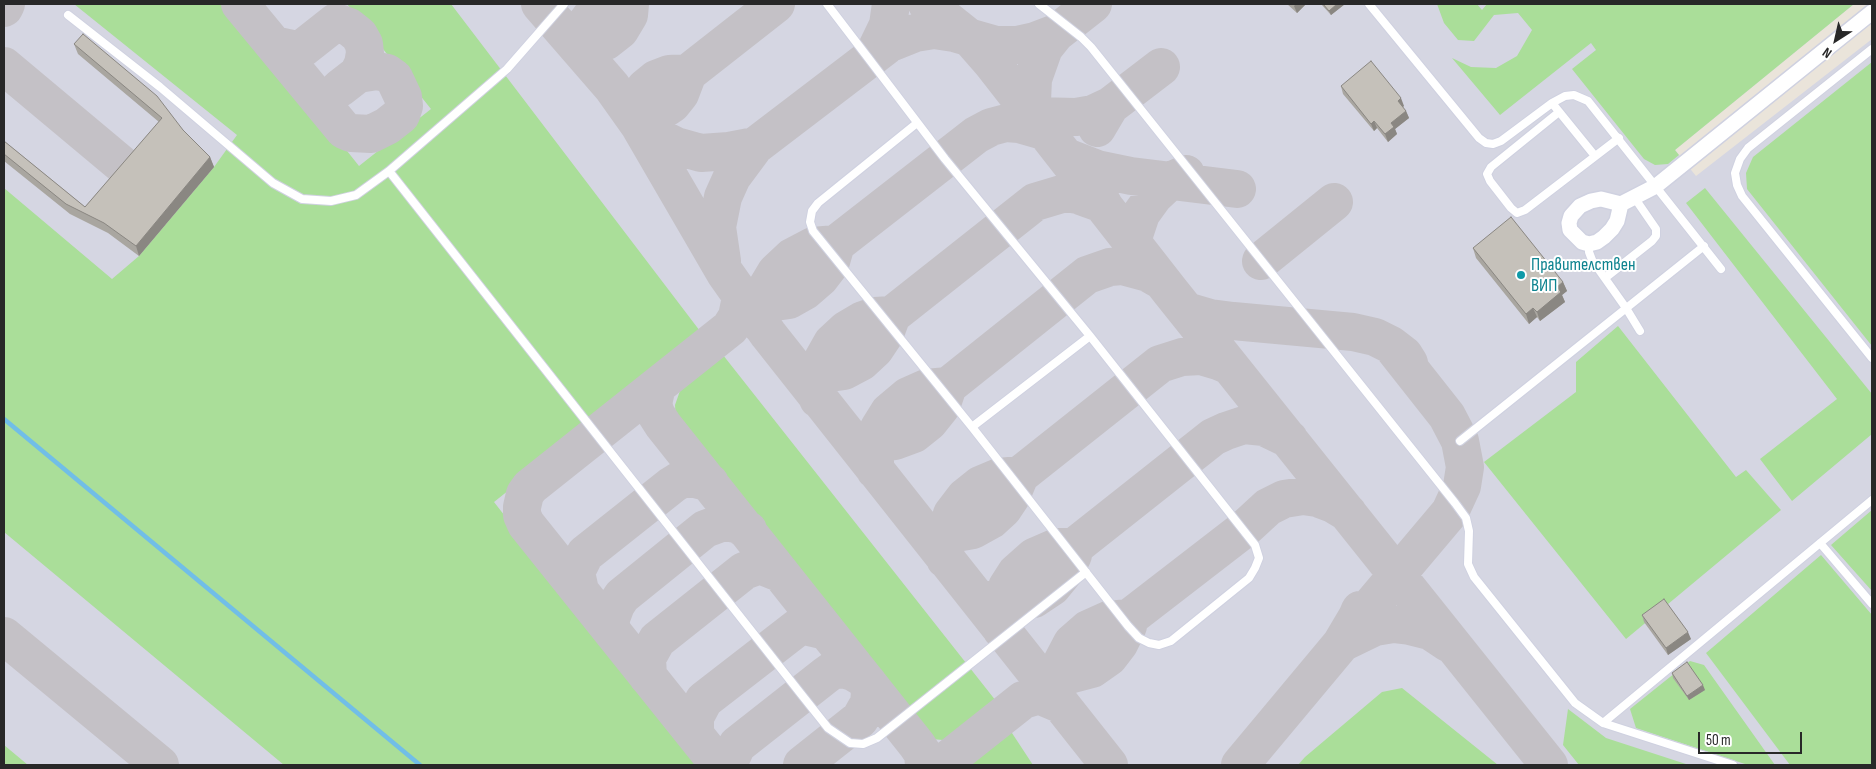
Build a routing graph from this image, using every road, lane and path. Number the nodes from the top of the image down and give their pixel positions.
1 (564, 4) edge
2 (1040, 4) edge
3 (1369, 4) edge
4 (831, 5) edge
5 (1872, 12) edge
6 (68, 15) dead end
7 (1872, 49) edge
8 (1552, 103) junction
9 (1560, 112) junction
10 (917, 123) junction
11 (1619, 138) junction
12 (1596, 156) junction
13 (389, 171) junction
14 (1656, 186) junction
15 (1628, 200) junction
16 (1589, 244) junction
17 (1704, 246) junction
18 (1721, 269) dead end
19 (1605, 278) junction
20 (1626, 308) junction
21 (1640, 332) dead end
22 (1090, 336) junction
23 (1872, 358) edge
24 (972, 427) junction
25 (1460, 442) dead end
26 (1872, 500) edge
27 (1820, 543) junction
28 (1086, 572) junction
29 (1872, 604) edge
30 (1603, 723) junction
31 (1733, 765) edge

1 - 13 lane
2 - 30 lane
3 - 8 lane
4 - 10 lane
5 - 14 street
6 - 13 lane
7 - 23 lane
8 - 9 lane
8 - 11 lane
9 - 12 lane
9 - 12 lane
10 - 22 lane
10 - 24 lane
11 - 12 lane
11 - 14 lane
13 - 28 lane
14 - 15 street
14 - 17 lane
15 - 16 street
15 - 16 street
15 - 19 lane
16 - 19 lane
17 - 18 lane
17 - 20 lane
19 - 20 lane
20 - 21 lane
20 - 25 lane
22 - 24 lane
22 - 28 lane
24 - 28 lane
26 - 27 lane
27 - 29 lane
27 - 30 lane
30 - 31 lane

